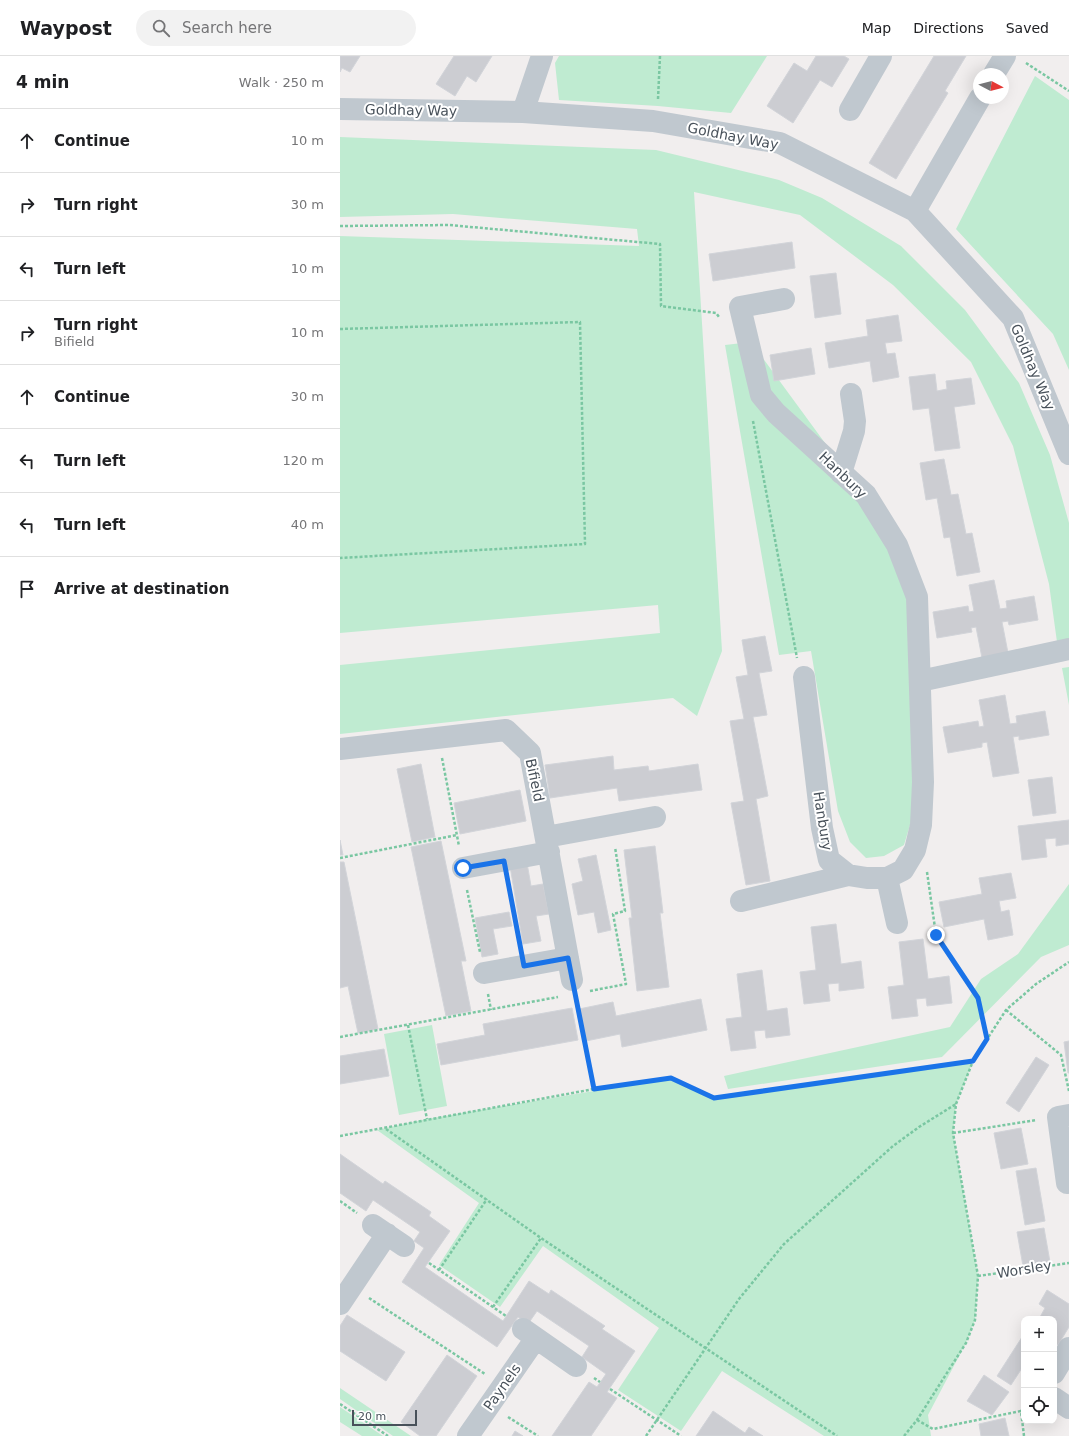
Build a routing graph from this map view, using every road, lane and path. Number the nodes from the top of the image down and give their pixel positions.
1 (542, 56) edge
2 (660, 56) edge
3 (881, 56) edge
4 (1014, 58) edge
5 (1002, 68) edge
6 (1069, 91) edge
7 (977, 104) edge
8 (340, 109) edge
9 (850, 110) dead end
10 (523, 112) junction
11 (656, 122) junction
12 (915, 210) junction
13 (340, 226) edge
14 (784, 299) dead end
15 (720, 318) dead end
16 (340, 329) edge
17 (851, 394) dead end
18 (753, 419) dead end
19 (1069, 454) edge
20 (841, 473) junction
21 (340, 558) edge
22 (1069, 649) edge
23 (804, 677) joint
24 (920, 681) junction
25 (340, 749) edge
26 (655, 817) dead end
27 (611, 825) junction
28 (456, 835) dead end
29 (547, 844) junction
30 (915, 850) junction
31 (340, 858) edge
32 (504, 861) junction
33 (463, 868) dead end
34 (848, 875) junction
35 (887, 878) junction
36 (741, 901) dead end
37 (896, 923) dead end
38 (568, 958) junction
39 (1069, 962) edge
40 (524, 966) junction
41 (484, 972) dead end
42 (574, 987) junction
43 (1006, 1010) junction
44 (408, 1025) junction
45 (340, 1037) edge
46 (987, 1039) junction
47 (973, 1061) junction
48 (594, 1089) junction
49 (1069, 1091) edge
50 (956, 1104) junction
51 (1063, 1116) edge
52 (427, 1119) junction
53 (386, 1128) junction
54 (953, 1133) junction
55 (340, 1136) edge
56 (1067, 1183) dead end
57 (487, 1199) junction
58 (388, 1235) dead end
59 (541, 1238) junction
60 (1069, 1262) edge
61 (429, 1263) dead end
62 (439, 1270) junction
63 (978, 1276) junction
64 (346, 1296) edge
65 (493, 1307) junction
66 (506, 1316) dead end
67 (706, 1348) junction
68 (1069, 1348) edge
69 (576, 1366) dead end
70 (1057, 1368) edge
71 (503, 1385) junction
72 (610, 1388) dead end
73 (1057, 1400) edge
74 (340, 1404) edge
75 (490, 1405) junction
76 (1069, 1408) edge
77 (1021, 1412) edge
78 (657, 1420) junction
79 (917, 1420) junction
80 (1022, 1424) edge
81 (388, 1436) edge
82 (468, 1436) edge
83 (538, 1436) edge
84 (646, 1436) edge
85 (682, 1436) edge
86 (837, 1436) edge
87 (904, 1436) edge
88 (1024, 1436) edge

1 - 10 street
2 - 11 path
3 - 9 street
4 - 5 street
4 - 6 path
7 - 12 street
8 - 10 street, Goldhay Way
10 - 11 street, Goldhay Way
11 - 12 street, Goldhay Way
12 - 19 street, Goldhay Way
13 - 15 path
14 - 20 street, Hanbury
16 - 21 path
17 - 20 street
18 - 23 path
20 - 24 street, Hanbury
22 - 24 street
23 - 34 street, Hanbury
24 - 30 street, Hanbury
25 - 29 street, Bifield
26 - 27 street
27 - 29 street
27 - 42 path
28 - 31 path
29 - 32 street
29 - 38 street, Bifield
30 - 35 street, Hanbury
30 - 46 path
32 - 33 street
32 - 40 path
34 - 35 street, Hanbury
34 - 36 street
35 - 37 street
38 - 40 street
38 - 42 street, Bifield
39 - 43 path
40 - 41 street
42 - 44 path
42 - 48 path
43 - 46 path
43 - 49 path
44 - 45 path
44 - 52 path
46 - 47 path
47 - 48 path
47 - 50 path
48 - 52 path
50 - 54 path
50 - 67 path
51 - 54 path
51 - 56 street
52 - 53 path
53 - 55 path
53 - 57 path
54 - 63 path
57 - 59 path
57 - 62 path
58 - 64 street
59 - 65 path
59 - 67 path
60 - 63 path, Worsley
61 - 62 path
62 - 65 path
63 - 79 path
64 - 71 path
65 - 66 path
67 - 78 path
67 - 86 path
68 - 70 street
69 - 71 street, Paynels
71 - 75 street, Paynels
72 - 78 path
73 - 76 street
74 - 81 path
75 - 82 street, Paynels
75 - 83 path
77 - 79 path
78 - 84 path
78 - 85 path
79 - 87 path
80 - 88 path

